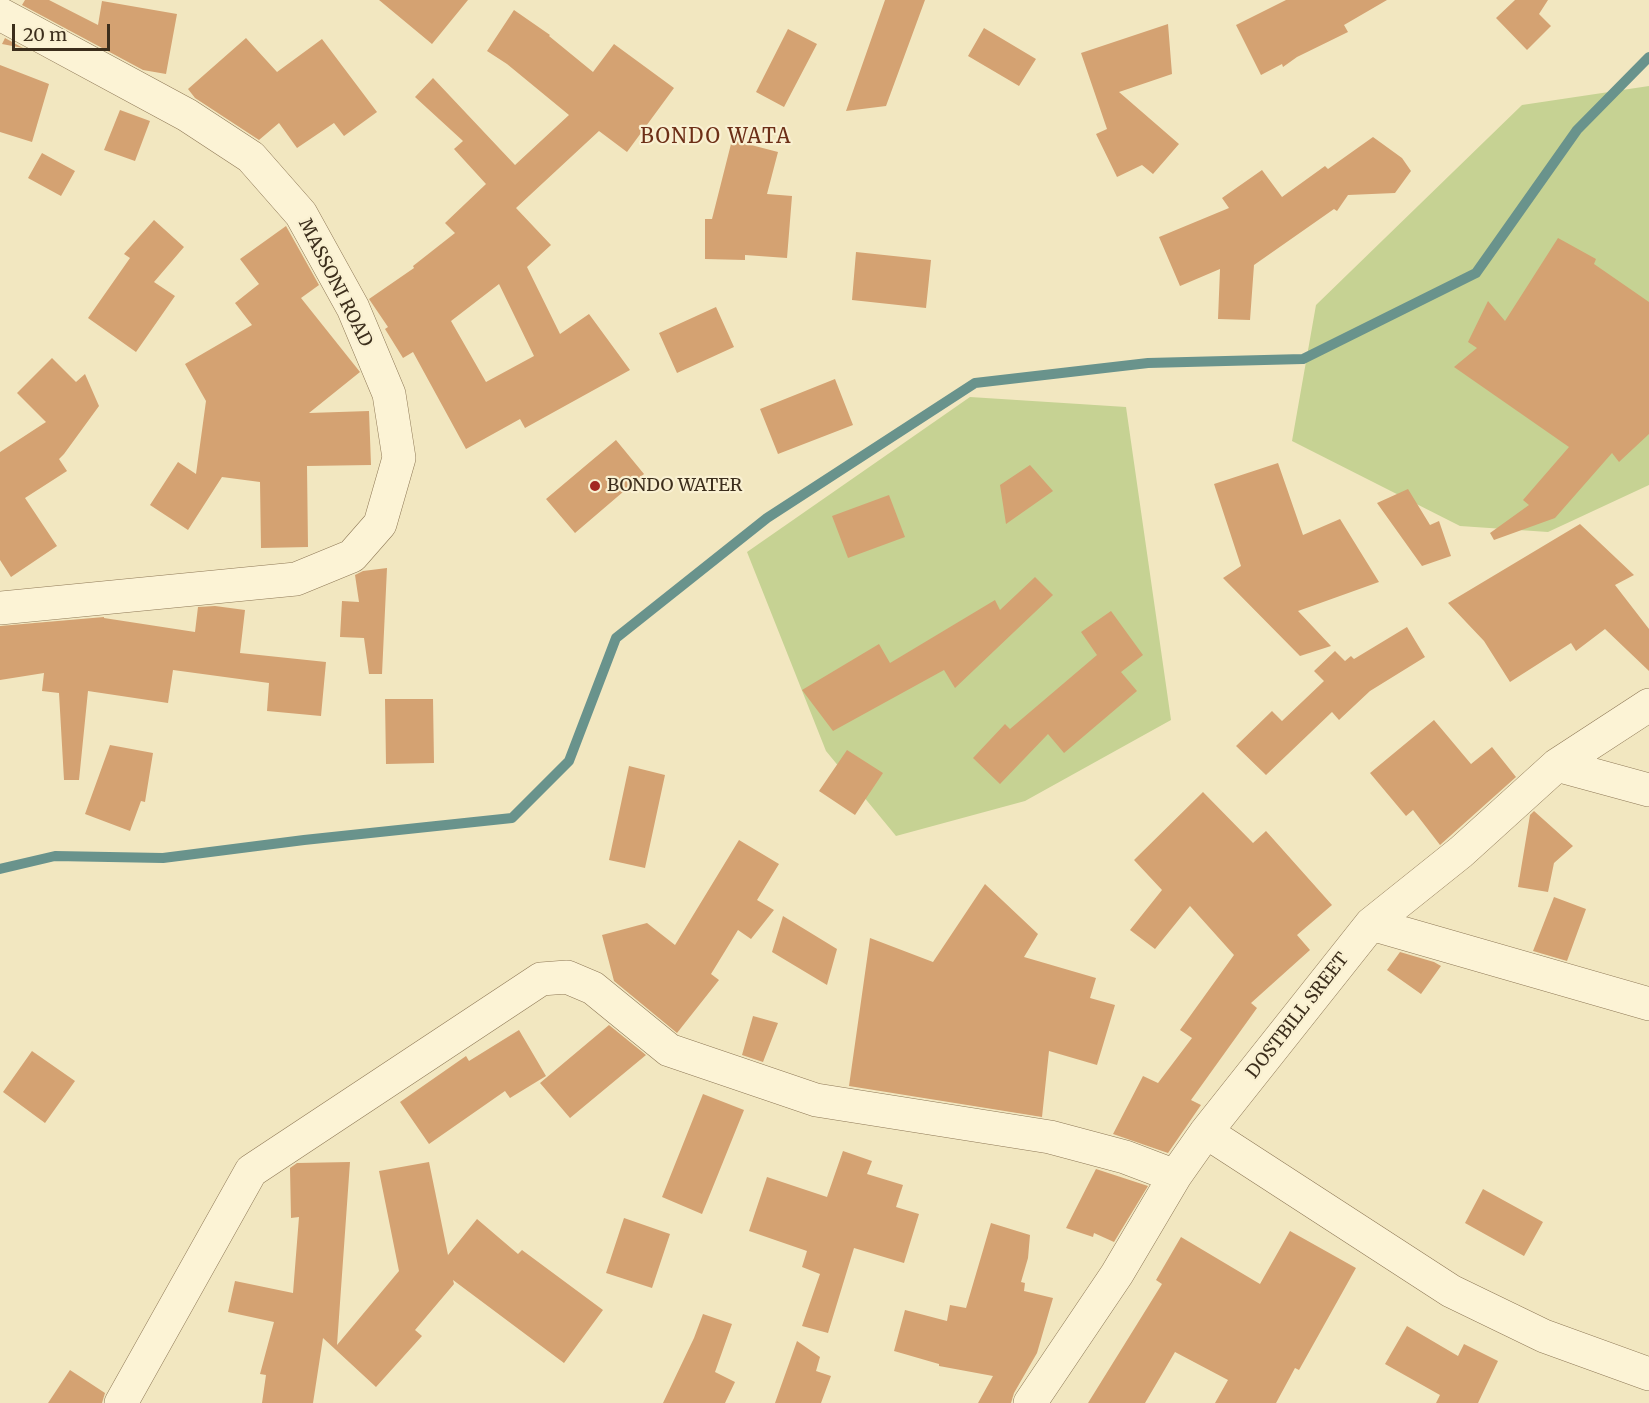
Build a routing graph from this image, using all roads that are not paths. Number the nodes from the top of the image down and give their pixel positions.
1 (0, 14) edge
2 (0, 608) edge
3 (1649, 705) edge
4 (1557, 765) junction
5 (1649, 790) edge
6 (1371, 924) junction
7 (1649, 1004) edge
8 (1206, 1132) junction
9 (1175, 1176) junction
10 (1649, 1374) edge
11 (121, 1403) edge
12 (1030, 1403) edge

1 - 2 street, MASSONI ROAD
3 - 4 street, DOSTBILL SREET
4 - 5 street
4 - 6 street, DOSTBILL SREET
6 - 7 street
6 - 8 street, DOSTBILL SREET
8 - 9 street, DOSTBILL SREET
8 - 10 street
9 - 11 street
9 - 12 street, DOSTBILL SREET

